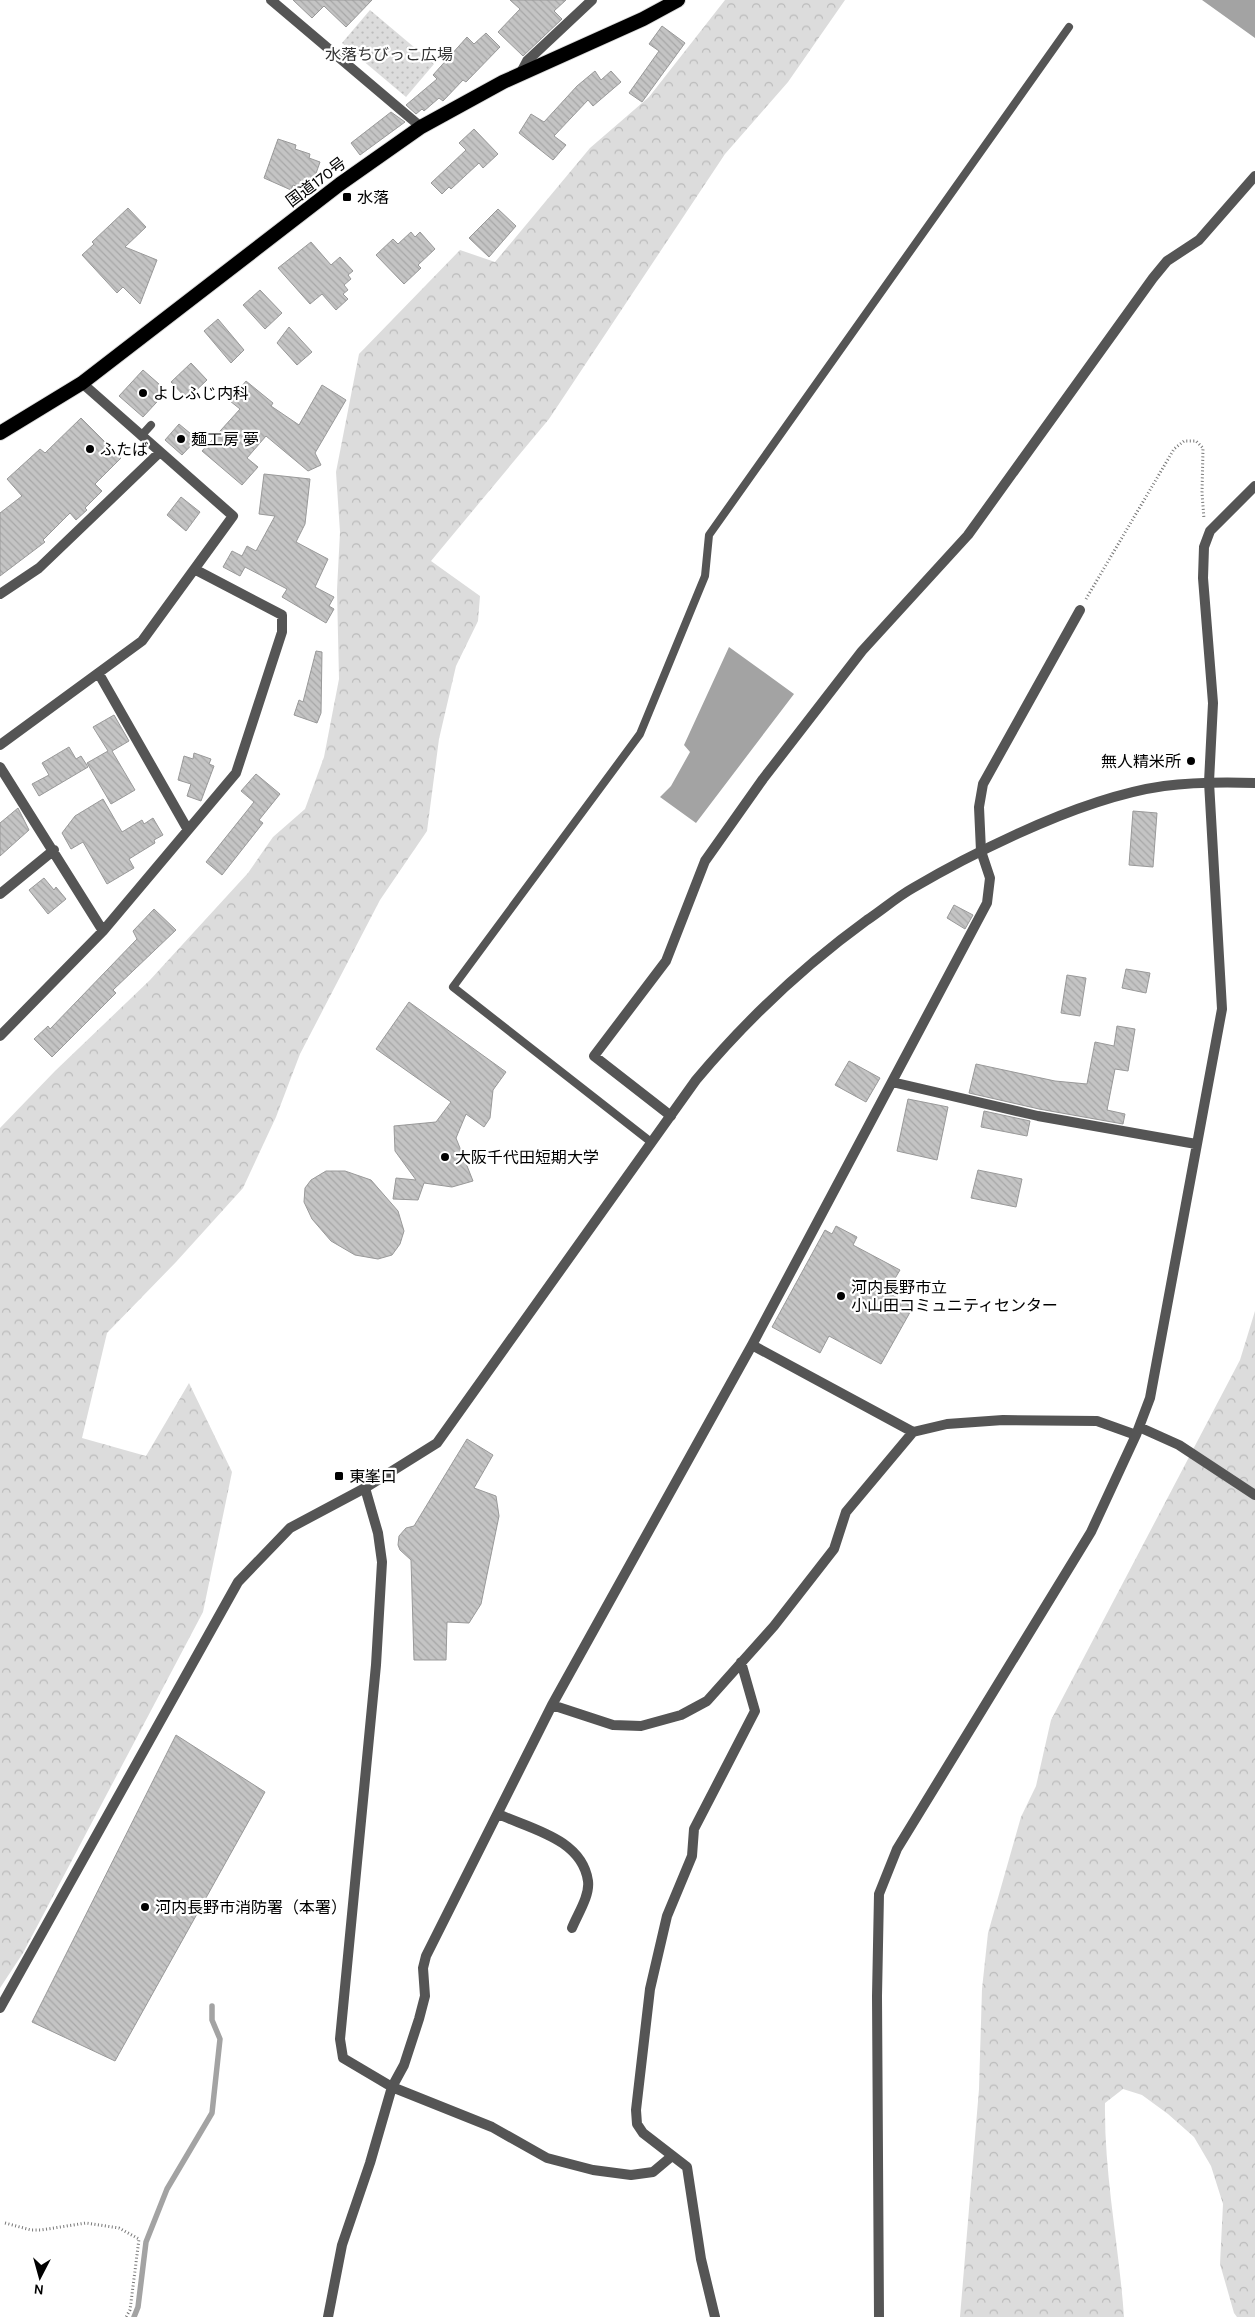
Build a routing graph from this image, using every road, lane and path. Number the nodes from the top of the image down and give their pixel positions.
1 (271, 0) edge
2 (592, 0) edge
3 (678, 0) edge
4 (1069, 27) dead end
5 (520, 74) junction
6 (421, 127) junction
7 (1255, 176) edge
8 (82, 384) junction
9 (151, 425) dead end
10 (0, 433) edge
11 (141, 436) junction
12 (160, 452) junction
13 (1255, 486) edge
14 (1210, 531) junction
15 (196, 570) junction
16 (0, 594) edge
17 (1080, 610) joint
18 (99, 674) junction
19 (0, 745) edge
20 (0, 767) edge
21 (1209, 782) junction
22 (1255, 783) edge
23 (188, 830) junction
24 (54, 850) junction
25 (981, 851) junction
26 (0, 894) edge
27 (103, 931) junction
28 (0, 1036) edge
29 (892, 1082) junction
30 (671, 1116) junction
31 (651, 1142) junction
32 (1196, 1144) junction
33 (752, 1345) junction
34 (1138, 1431) junction
35 (913, 1432) junction
36 (365, 1488) junction
37 (1255, 1496) edge
38 (741, 1662) junction
39 (552, 1705) junction
40 (498, 1814) junction
41 (572, 1928) dead end
42 (0, 2008) edge
43 (392, 2087) junction
44 (672, 2156) junction
45 (5, 2223) dead end
46 (126, 2317) edge
47 (328, 2317) edge
48 (716, 2317) edge
49 (879, 2317) edge

1 - 6 street
2 - 5 street
3 - 5 highway, 国道170号
4 - 31 lane
5 - 6 highway, 国道170号
6 - 8 highway, 国道170号
7 - 30 street
8 - 10 highway, 国道170号
8 - 11 street
9 - 11 lane
11 - 12 street
12 - 15 street
12 - 16 street
13 - 14 street
14 - 17 path
14 - 21 street
15 - 18 street
15 - 23 street
17 - 25 street
18 - 19 street
18 - 23 street
20 - 24 street
21 - 22 street
21 - 25 street
21 - 32 street
23 - 27 street
24 - 26 street
24 - 27 street
25 - 29 street
25 - 30 street
27 - 28 street
29 - 32 street
29 - 33 street
30 - 31 street
31 - 36 street
32 - 34 street
33 - 35 street
33 - 39 street
34 - 35 street
34 - 37 street
34 - 49 street
35 - 38 street
36 - 42 street
36 - 43 street
38 - 39 street
38 - 44 street
39 - 40 street
40 - 41 street
40 - 43 street
43 - 44 street
43 - 47 street
44 - 48 street
45 - 46 path

